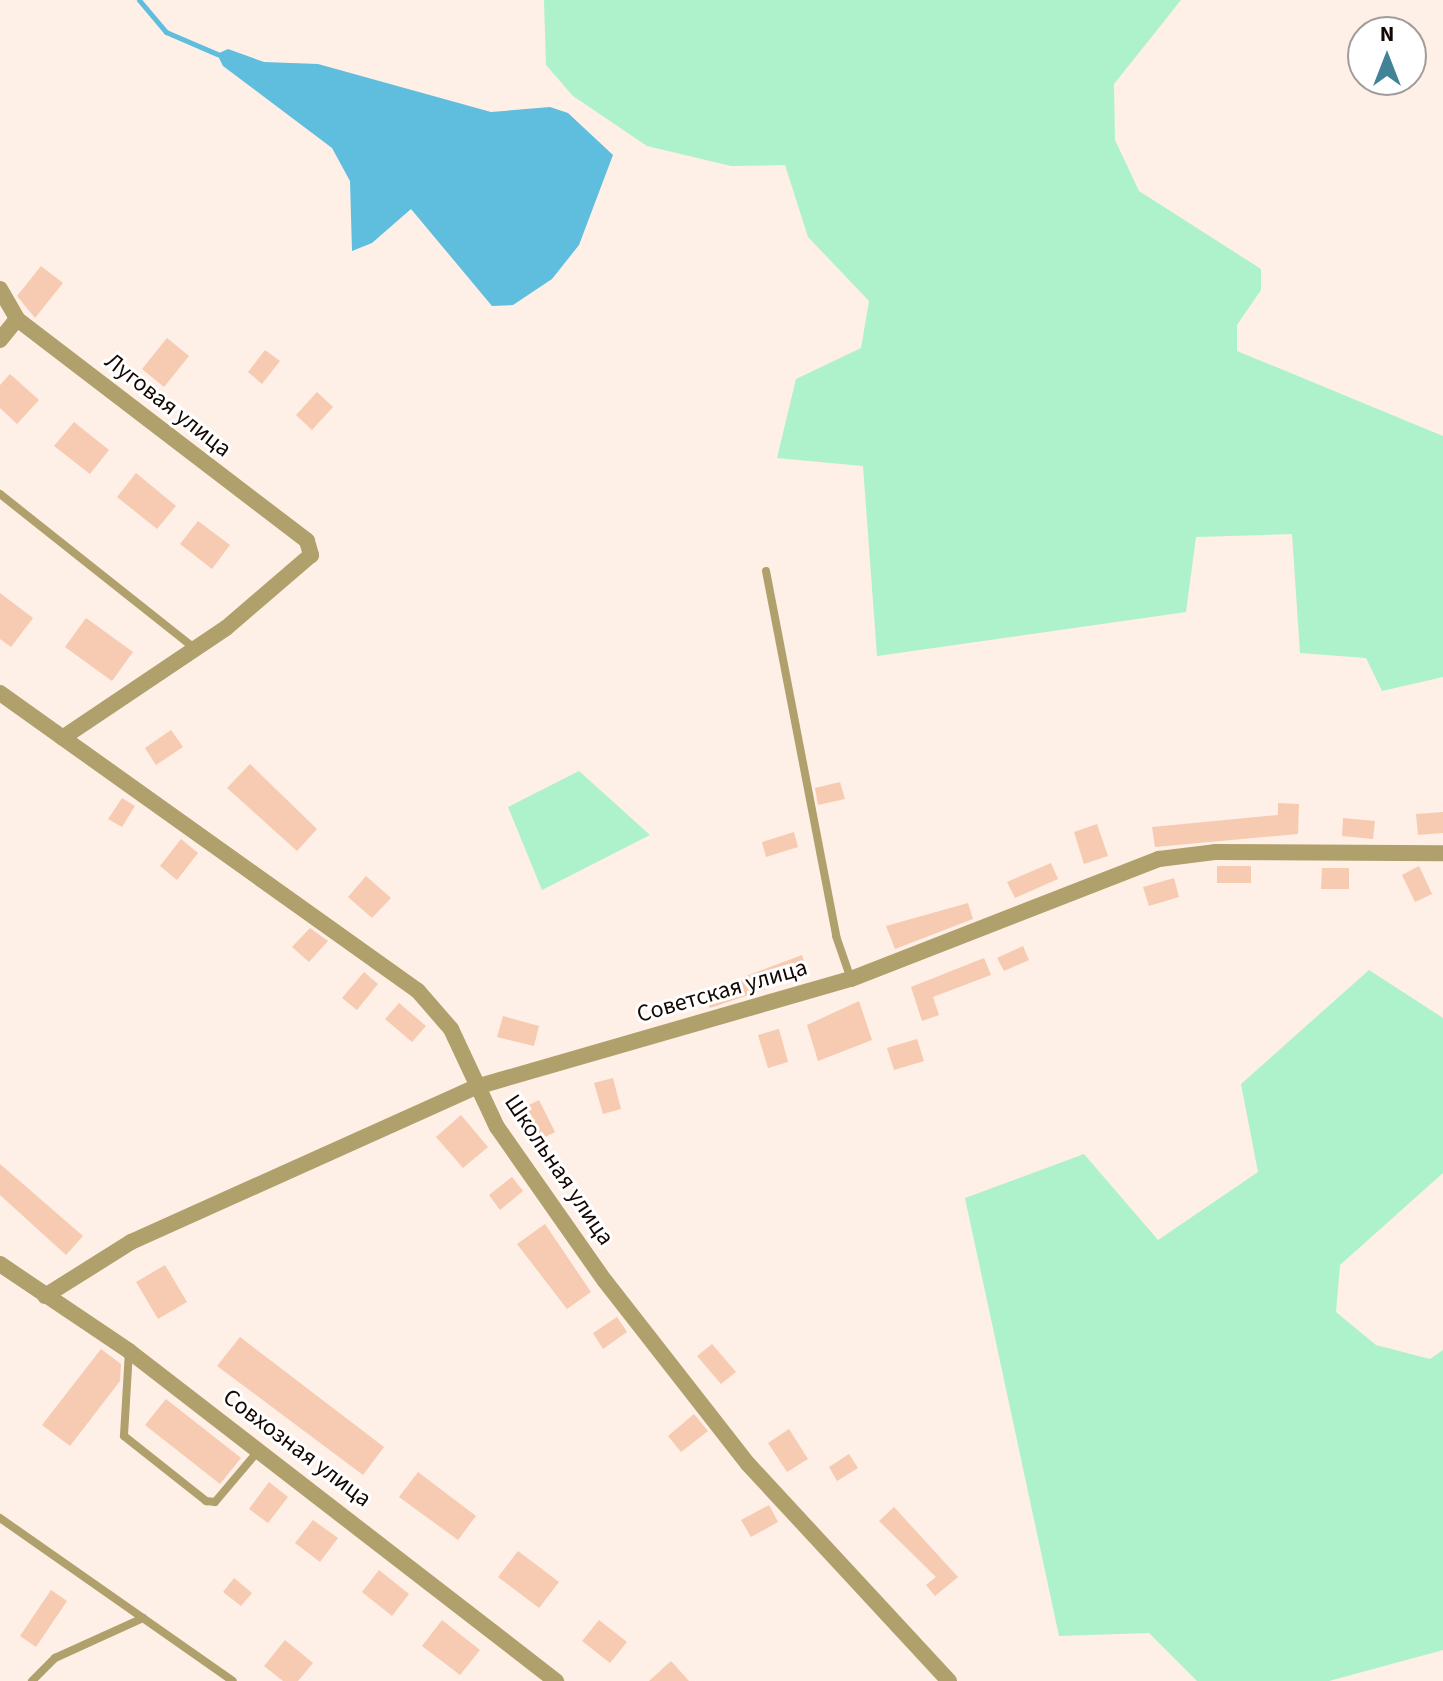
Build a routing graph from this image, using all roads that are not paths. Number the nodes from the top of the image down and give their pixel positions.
1 (0, 289) edge
2 (17, 319) junction
3 (0, 340) edge
4 (0, 494) edge
5 (766, 571) dead end
6 (195, 649) junction
7 (0, 693) edge
8 (62, 738) junction
9 (1443, 853) edge
10 (851, 979) junction
11 (476, 1087) junction
12 (0, 1264) edge
13 (45, 1296) junction
14 (129, 1351) junction
15 (259, 1449) junction
16 (0, 1518) edge
17 (143, 1618) junction
18 (32, 1681) edge
19 (233, 1681) edge
20 (556, 1681) edge
21 (949, 1681) edge

1 - 2 street, Луговая улица
2 - 3 street
2 - 6 street, Луговая улица
4 - 6 lane
5 - 10 lane
6 - 8 street
7 - 8 street, Школьная улица
8 - 11 street, Школьная улица
9 - 10 street, Советская улица
10 - 11 street, Советская улица
11 - 13 street, Советская улица
11 - 21 street, Школьная улица
12 - 13 street, Совхозная улица
13 - 14 street, Совхозная улица
14 - 15 street, Совхозная улица
14 - 15 lane
15 - 20 street, Совхозная улица
16 - 17 lane
17 - 18 lane
17 - 19 lane

